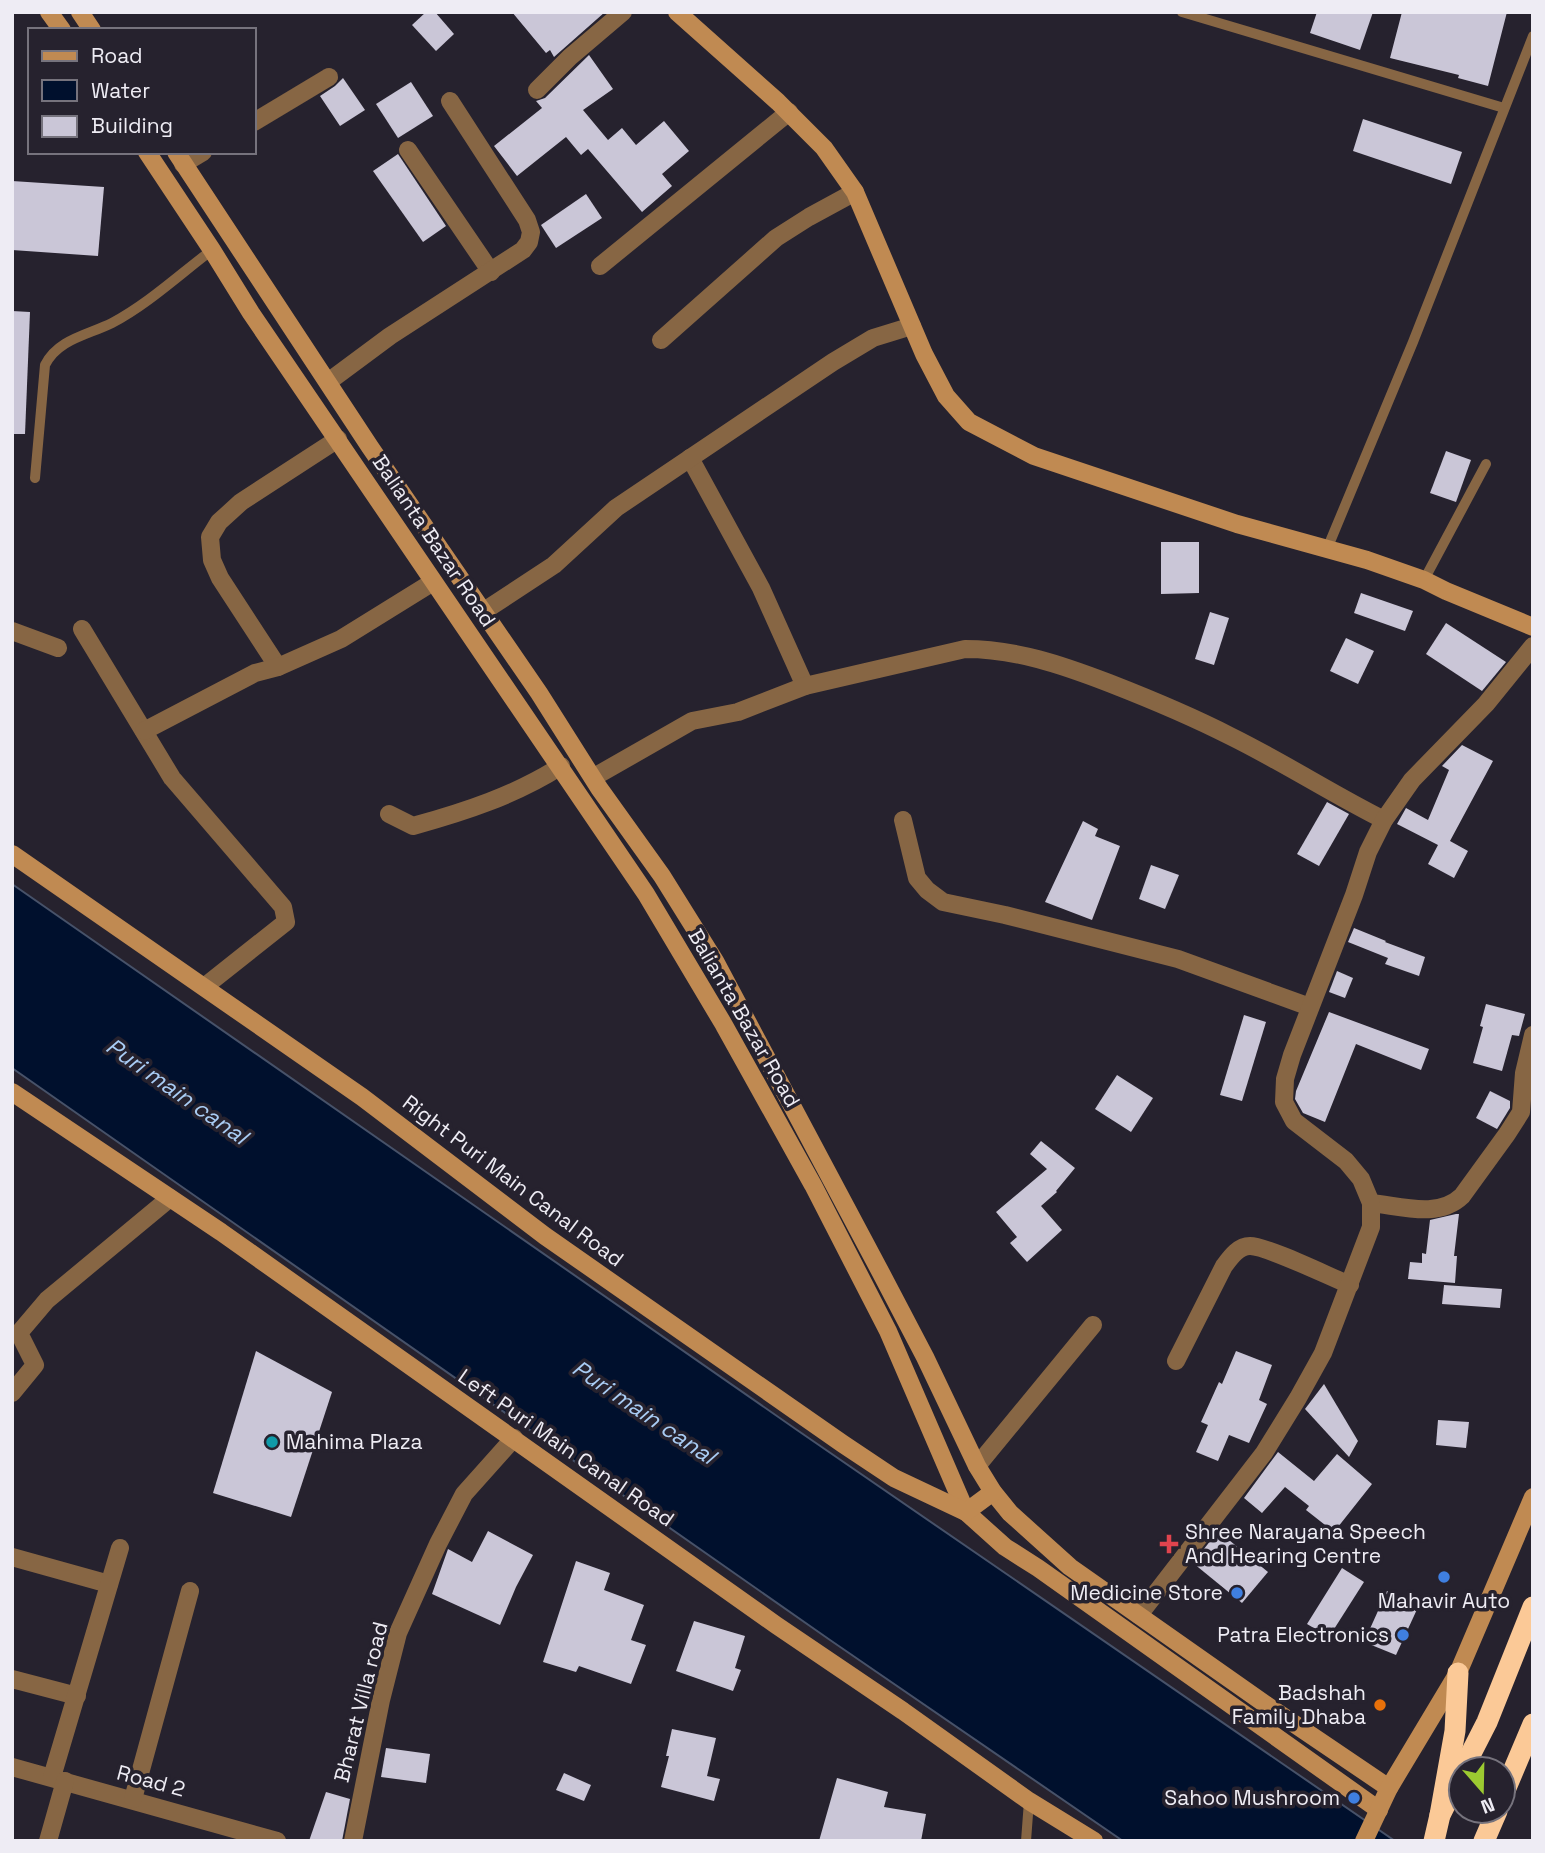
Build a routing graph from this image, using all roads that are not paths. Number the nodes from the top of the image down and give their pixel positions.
1 (49, 12) edge
2 (80, 12) edge
3 (623, 12) edge
4 (677, 12) edge
5 (1182, 12) edge
6 (61, 28) edge
7 (91, 28) edge
8 (1533, 36) edge
9 (329, 77) dead end
10 (537, 90) dead end
11 (450, 101) dead end
12 (1504, 108) junction
13 (789, 112) junction
14 (256, 121) edge
15 (408, 150) dead end
16 (148, 154) edge
17 (180, 158) edge
18 (855, 192) junction
19 (212, 250) junction
20 (600, 266) dead end
21 (491, 272) junction
22 (912, 326) junction
23 (661, 340) dead end
24 (328, 382) junction
25 (338, 439) junction
26 (690, 458) junction
27 (1486, 464) dead end
28 (35, 478) dead end
29 (1327, 549) junction
30 (1424, 580) junction
31 (433, 582) junction
32 (484, 611) junction
33 (1533, 627) edge
34 (82, 629) dead end
35 (12, 631) edge
36 (1533, 646) edge
37 (58, 648) dead end
38 (278, 667) junction
39 (805, 685) junction
40 (144, 732) junction
41 (561, 766) junction
42 (594, 777) junction
43 (389, 814) dead end
44 (903, 820) dead end
45 (1384, 820) junction
46 (12, 854) edge
47 (204, 987) junction
48 (1310, 1007) junction
49 (1533, 1035) edge
50 (12, 1092) edge
51 (170, 1198) junction
52 (1371, 1203) junction
53 (1350, 1285) junction
54 (1093, 1325) dead end
55 (1176, 1361) dead end
56 (12, 1392) edge
57 (514, 1438) junction
58 (977, 1466) junction
59 (993, 1492) junction
60 (1533, 1497) edge
61 (966, 1512) junction
62 (120, 1549) dead end
63 (12, 1557) edge
64 (109, 1584) junction
65 (190, 1591) dead end
66 (1533, 1607) edge
67 (1139, 1615) junction
68 (1458, 1673) junction
69 (12, 1679) edge
70 (77, 1696) junction
71 (1533, 1724) edge
72 (1470, 1755) edge
73 (1517, 1762) edge
74 (12, 1767) edge
75 (59, 1779) junction
76 (1389, 1788) junction
77 (132, 1799) junction
78 (1029, 1801) junction
79 (1447, 1801) edge
80 (1377, 1815) junction
81 (1440, 1815) junction
82 (225, 1833) edge
83 (48, 1841) edge
84 (277, 1841) edge
85 (353, 1841) edge
86 (1026, 1841) edge
87 (1094, 1841) edge
88 (1364, 1841) edge
89 (1434, 1841) edge

1 - 6 street
2 - 7 street
3 - 10 street
4 - 13 street
5 - 12 lane
8 - 12 lane
9 - 14 street
11 - 21 street
12 - 29 lane
13 - 18 street
13 - 20 street
15 - 21 street
16 - 19 street, Balianta Bazar Road
17 - 24 street, Balianta Bazar Road
18 - 22 street
18 - 23 street
19 - 25 street, Balianta Bazar Road
19 - 28 lane
21 - 24 street
22 - 26 street
22 - 29 street
24 - 32 street, Balianta Bazar Road
25 - 31 street, Balianta Bazar Road
25 - 38 street
26 - 32 street
26 - 39 street
27 - 30 lane
29 - 30 street
30 - 33 street
31 - 38 street
31 - 41 street, Balianta Bazar Road
32 - 42 street, Balianta Bazar Road
34 - 40 street
35 - 37 street
36 - 45 street
38 - 40 street
39 - 42 street
39 - 45 street
40 - 47 street
41 - 43 street
41 - 61 street, Balianta Bazar Road
42 - 58 street, Balianta Bazar Road
44 - 48 street
45 - 48 street
46 - 47 street, Right Puri Main Canal Road
47 - 61 street, Right Puri Main Canal Road
48 - 52 street
49 - 52 street
50 - 51 street, Left Puri Main Canal Road
51 - 56 street
51 - 57 street, Left Puri Main Canal Road
52 - 53 street
53 - 55 street
53 - 67 street
54 - 58 street
57 - 78 street, Left Puri Main Canal Road
57 - 85 street, Bharat Villa road
58 - 59 street, Balianta Bazar Road
59 - 61 street
59 - 67 street, Balianta Bazar Road
60 - 68 street
61 - 80 street, Balianta Bazar Road
62 - 64 street
63 - 64 street
64 - 70 street
65 - 77 street
66 - 72 highway
67 - 76 street, Balianta Bazar Road
68 - 76 street
68 - 81 highway
69 - 70 street
70 - 75 street
71 - 73 highway
74 - 75 street, Road 2
75 - 77 street, Road 2
75 - 83 street
76 - 80 street
77 - 82 street, Road 2
78 - 86 lane
78 - 87 street, Left Puri Main Canal Road
79 - 81 highway
80 - 88 street
81 - 89 highway
82 - 84 street, Road 2

